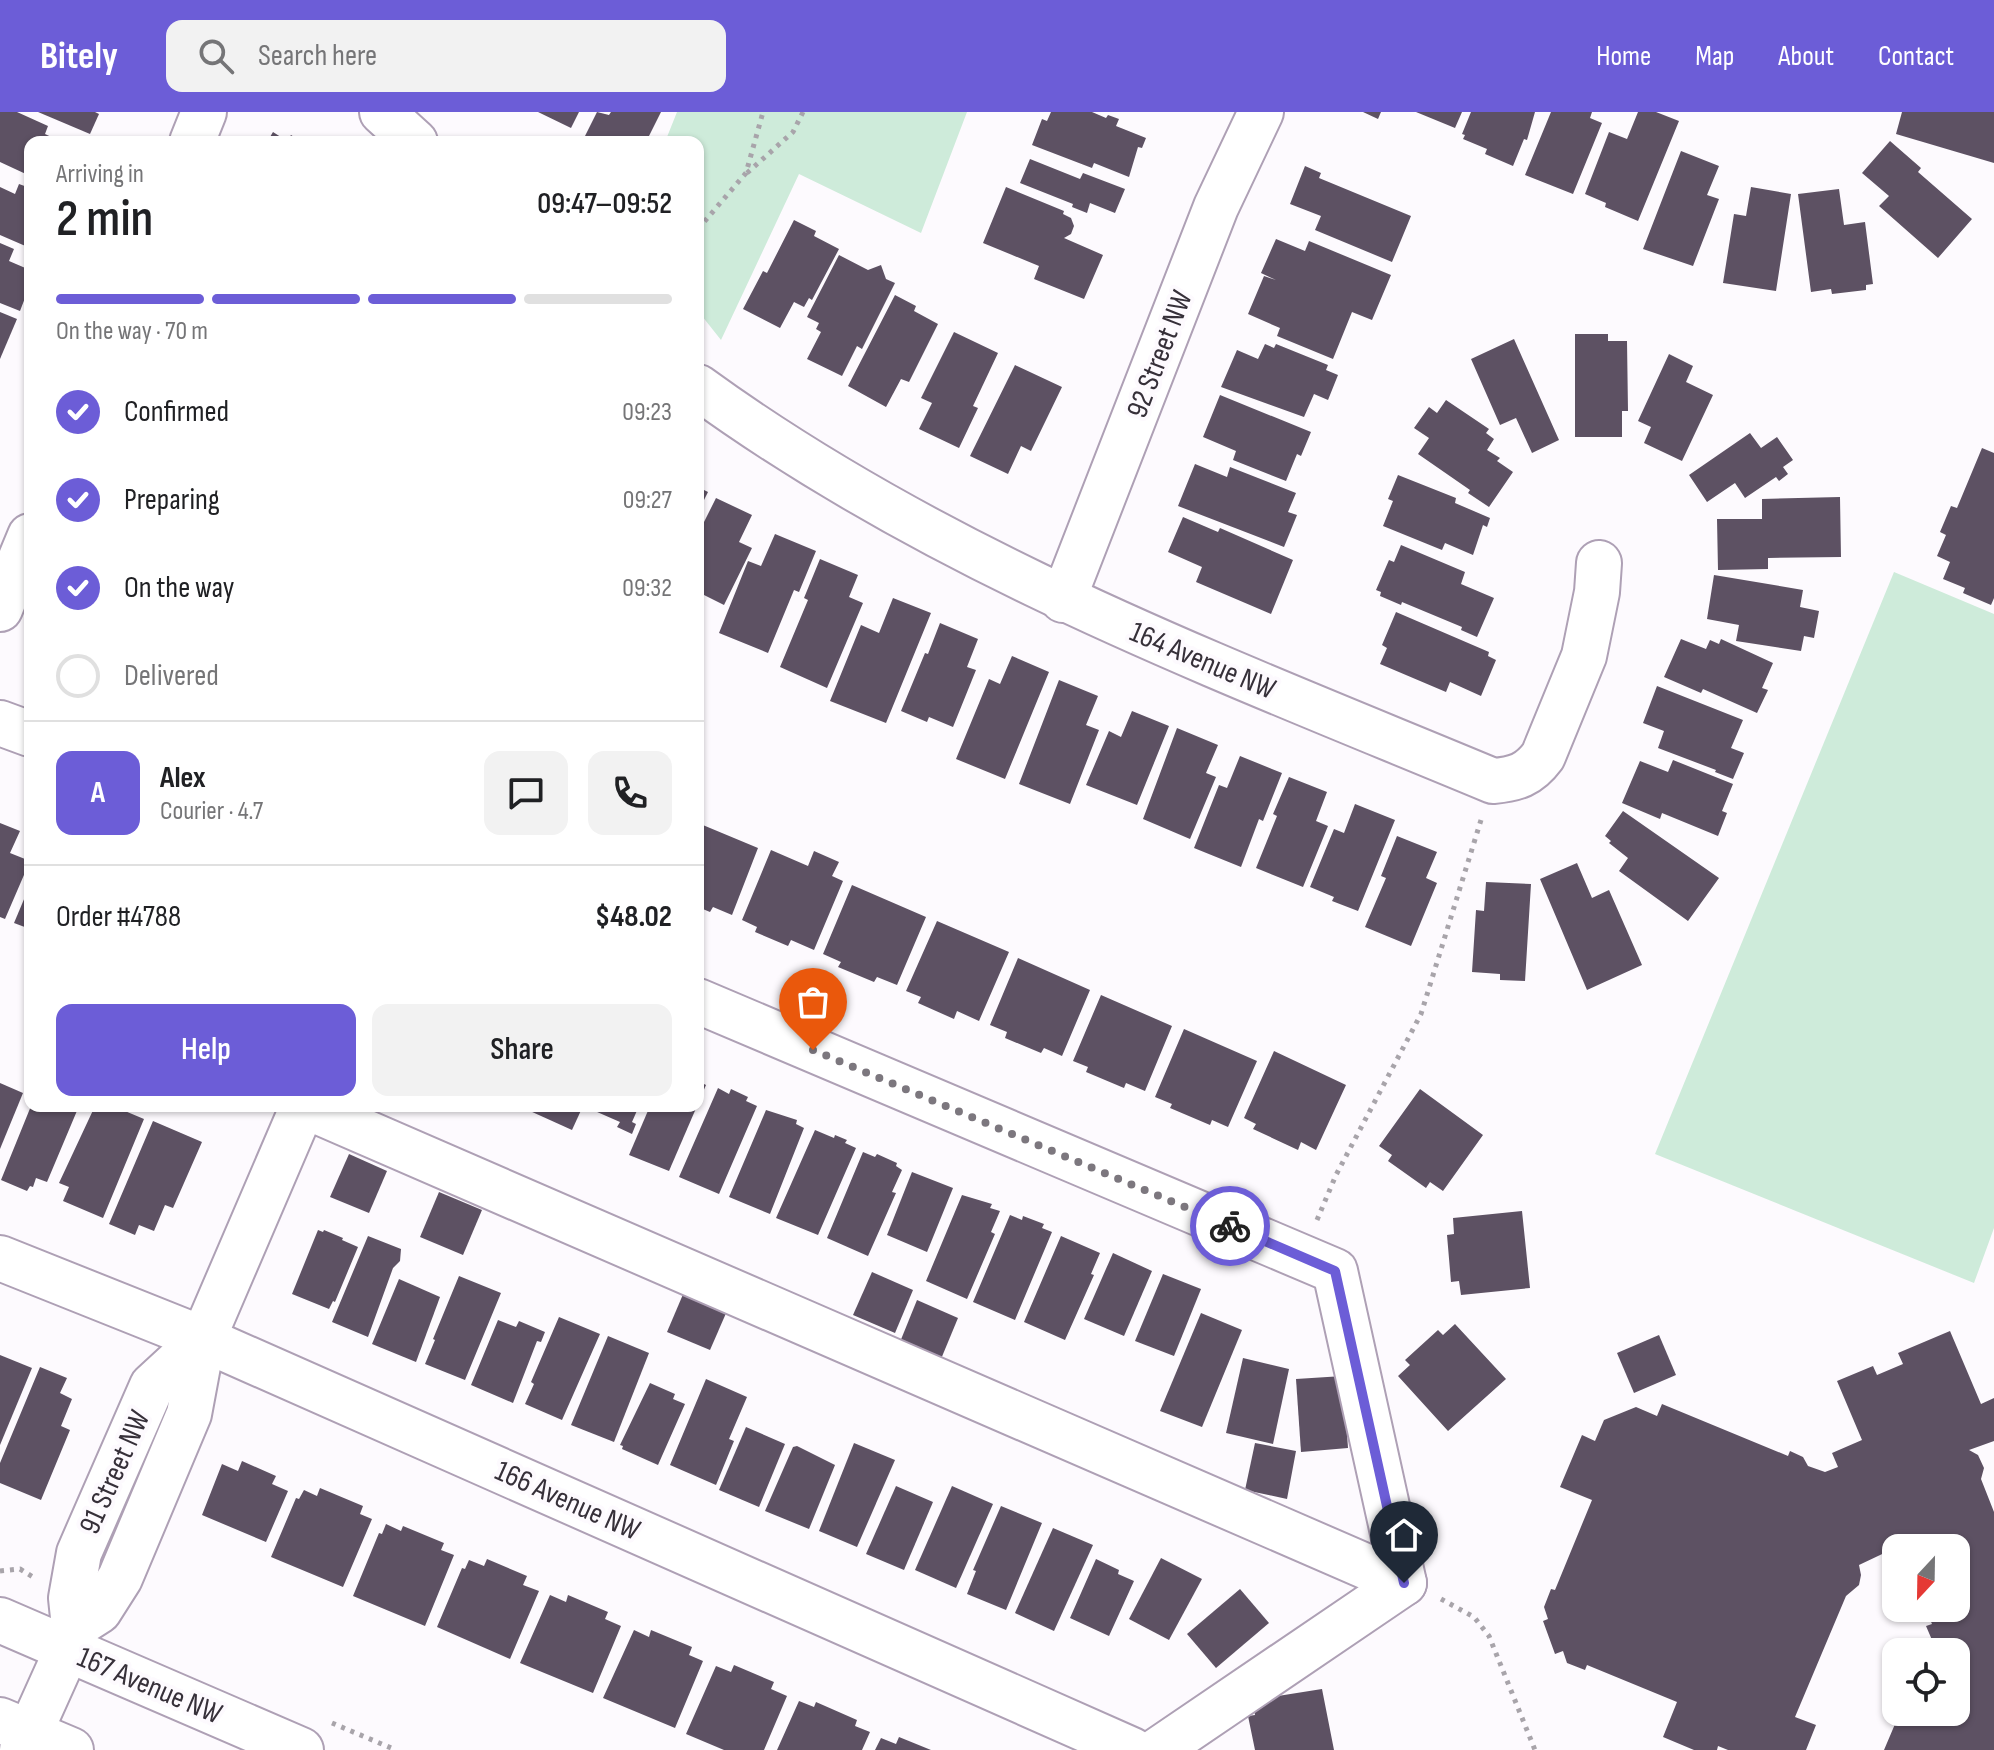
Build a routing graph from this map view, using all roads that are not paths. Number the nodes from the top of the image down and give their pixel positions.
1 (204, 112) edge
2 (382, 112) edge
3 (1261, 112) edge
4 (194, 136) edge
5 (408, 136) edge
6 (704, 391) edge
7 (24, 551) edge
8 (1599, 563) dead end
9 (1063, 600) junction
10 (0, 609) edge
11 (0, 723) edge
12 (24, 732) edge
13 (704, 1004) edge
14 (301, 1112) edge
15 (318, 1112) edge
16 (0, 1258) edge
17 (203, 1339) junction
18 (1404, 1583) junction
19 (0, 1620) edge
20 (70, 1639) junction
21 (17, 1734) edge
22 (71, 1750) edge
23 (301, 1750) edge
24 (1132, 1750) edge
25 (1158, 1750) edge

1 - 4 street
2 - 5 street
3 - 9 street, 92 Street NW
6 - 9 street, 164 Avenue NW
7 - 10 street
8 - 9 street, 164 Avenue NW
11 - 12 street
13 - 18 street
14 - 17 street, 91 Street NW
15 - 18 street
16 - 17 street, 166 Avenue NW
17 - 20 street, 91 Street NW
17 - 24 street, 166 Avenue NW
18 - 25 street
19 - 20 street, 167 Avenue NW
20 - 21 street, 91 Street NW
20 - 23 street, 167 Avenue NW
21 - 22 street

